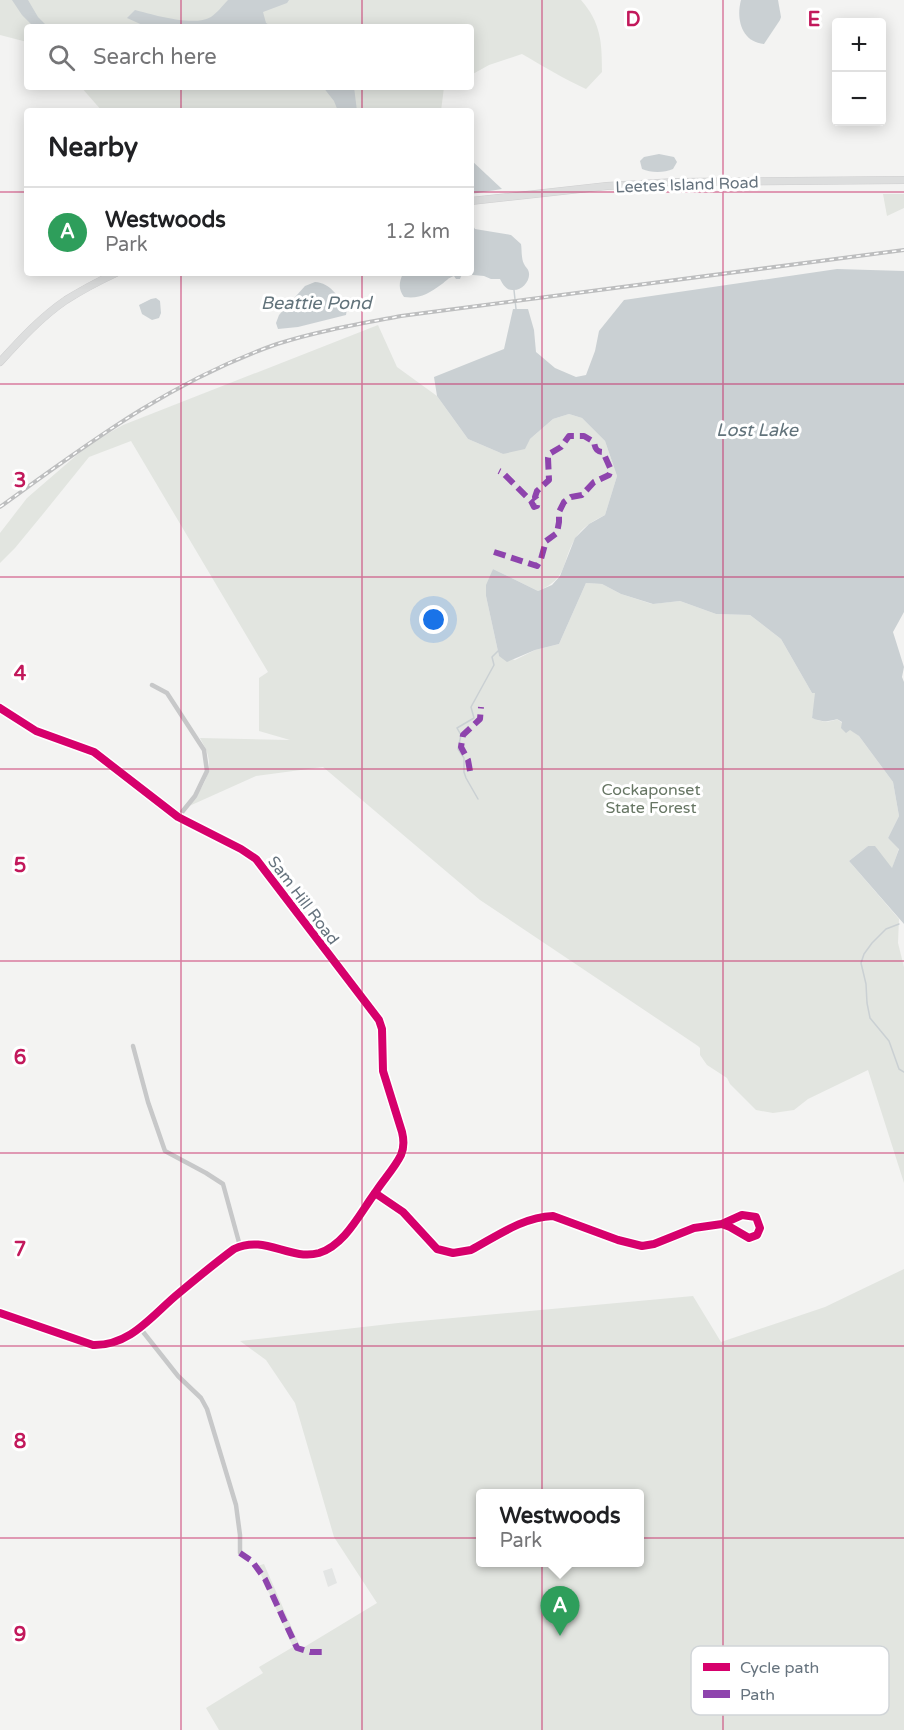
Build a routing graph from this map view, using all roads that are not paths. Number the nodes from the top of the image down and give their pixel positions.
1 (904, 180) edge
2 (474, 201) edge
3 (110, 276) edge
4 (0, 362) edge
5 (152, 686) dead end
6 (0, 708) edge
7 (178, 817) junction
8 (133, 1046) dead end
9 (375, 1192) junction
10 (722, 1224) junction
11 (240, 1246) junction
12 (0, 1313) edge
13 (140, 1328) junction
14 (240, 1553) dead end

1 - 2 main road, Leetes Island Road
3 - 4 main road
5 - 7 street
6 - 7 street, Sam Hill Road
7 - 9 street, Sam Hill Road
8 - 11 street
9 - 10 street
9 - 11 street, Sam Hill Road
10 - 10 street
11 - 13 street
12 - 13 street
13 - 14 street

